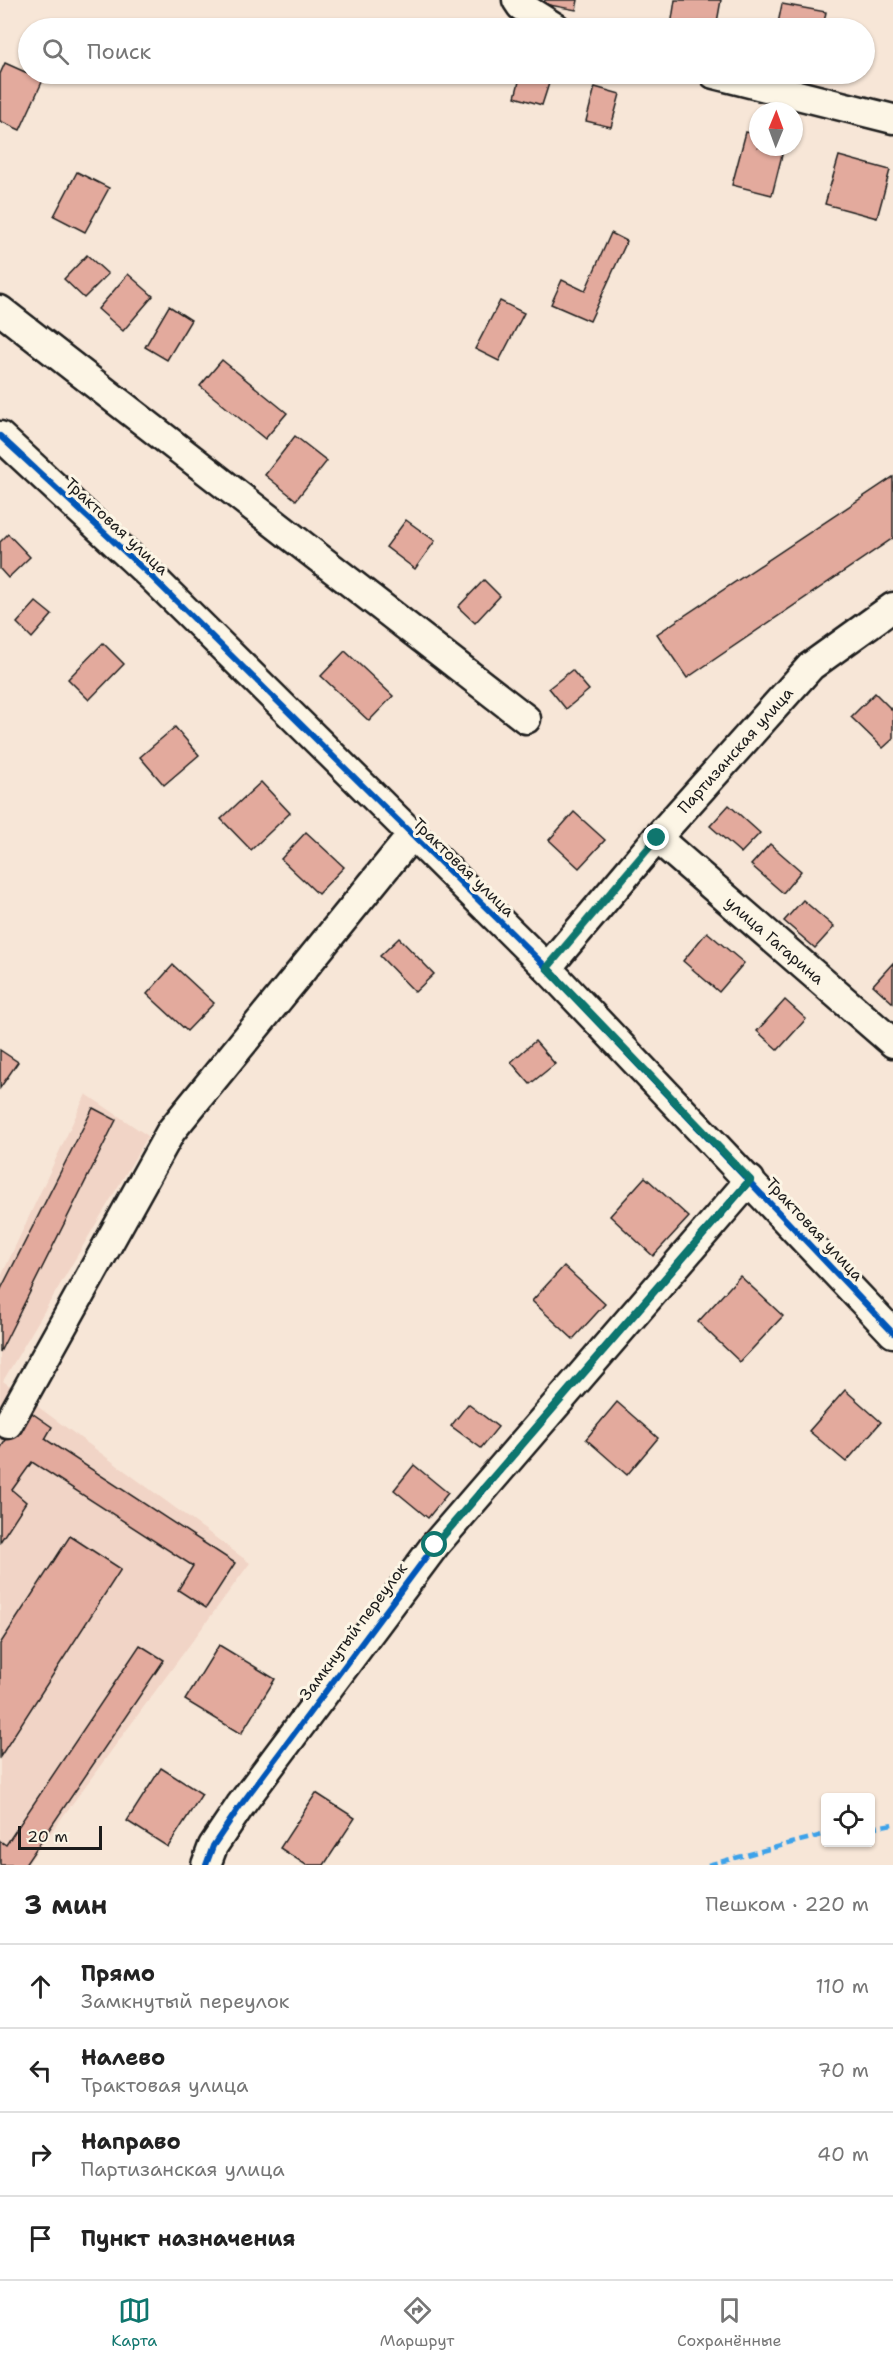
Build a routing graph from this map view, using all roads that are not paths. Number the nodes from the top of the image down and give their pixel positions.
1 (517, 0) edge
2 (540, 18) edge
3 (754, 84) edge
4 (893, 119) edge
5 (0, 310) edge
6 (0, 435) edge
7 (893, 607) edge
8 (526, 718) dead end
9 (412, 835) junction
10 (657, 838) junction
11 (547, 968) junction
12 (893, 1043) edge
13 (750, 1180) junction
14 (893, 1333) edge
15 (8, 1424) dead end
16 (206, 1865) edge

1 - 2 street
3 - 4 street
5 - 8 street
6 - 9 street, Трактовая улица
7 - 10 street, Партизанская улица
9 - 11 street, Трактовая улица
9 - 15 street
10 - 11 street, Партизанская улица
10 - 12 street, улица Гагарина
11 - 13 street, Трактовая улица
13 - 14 street, Трактовая улица
13 - 16 street, Замкнутый переулок

